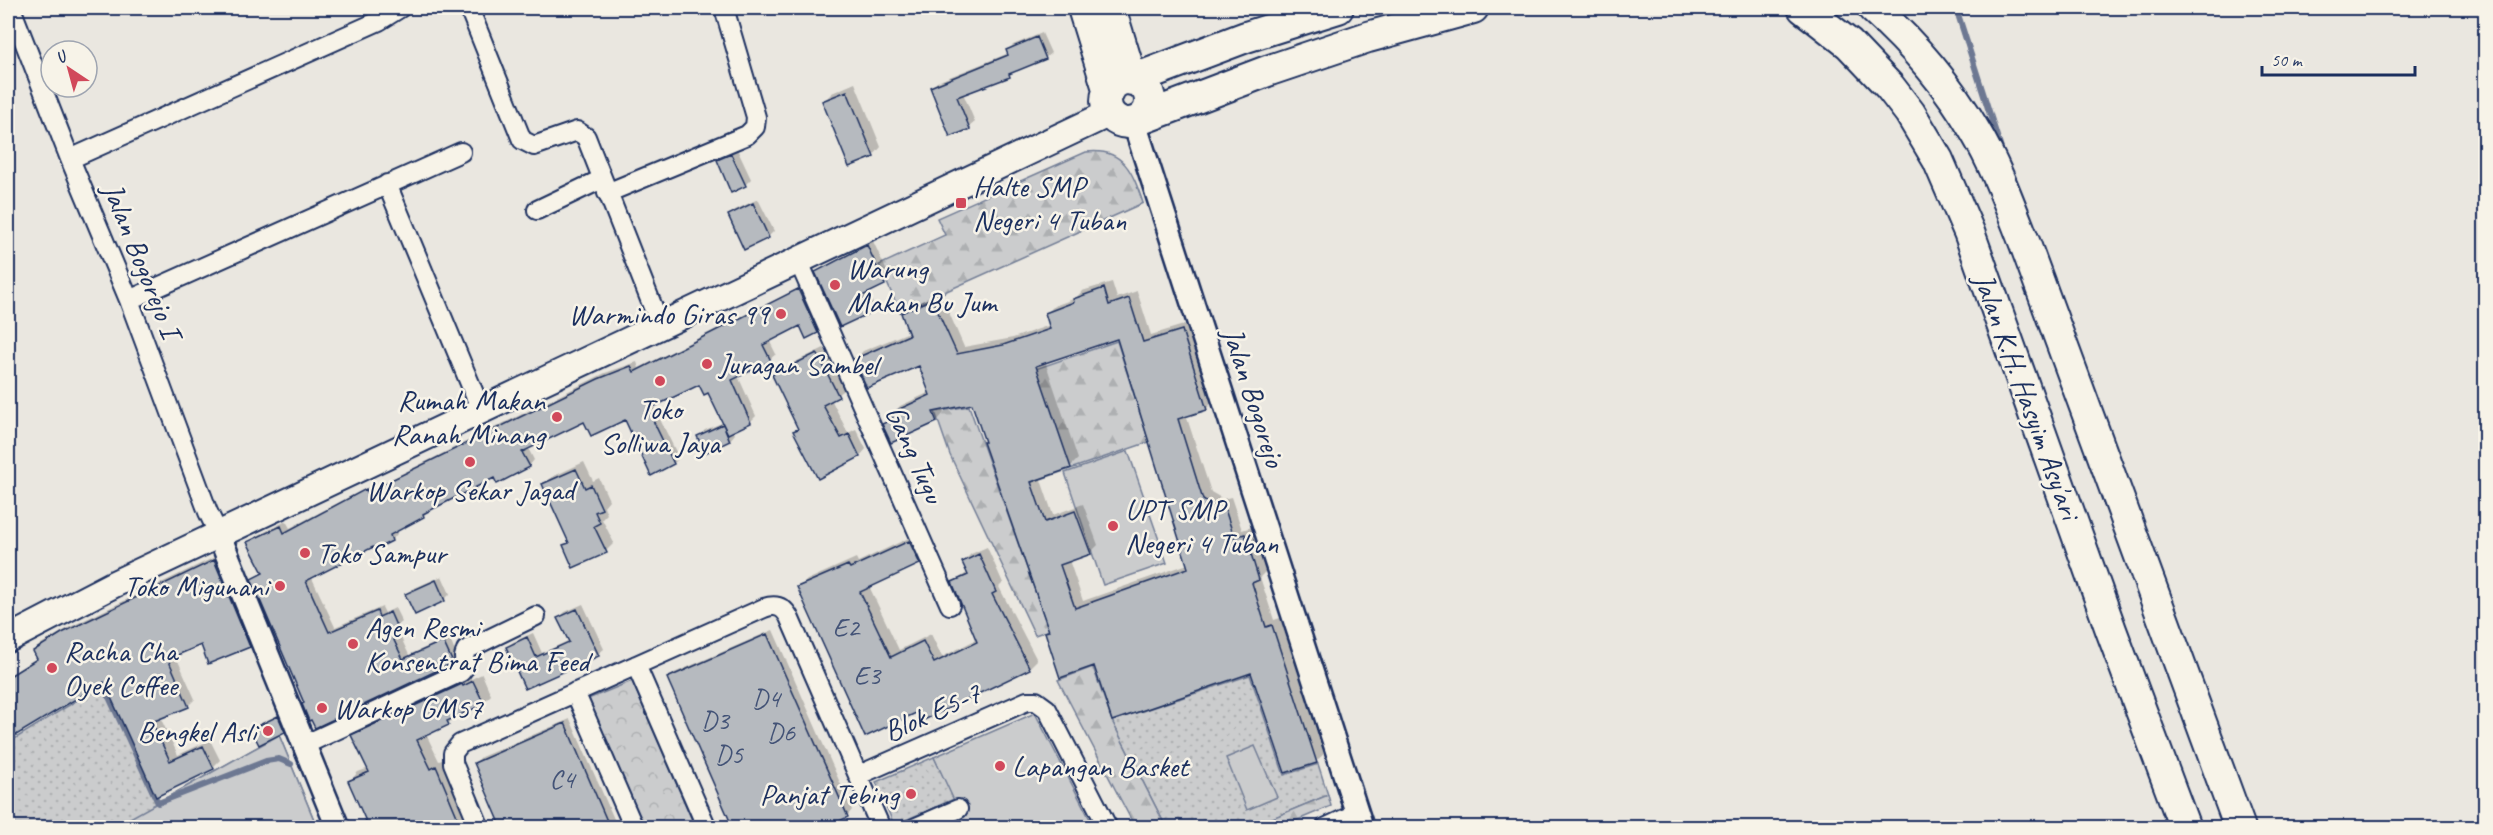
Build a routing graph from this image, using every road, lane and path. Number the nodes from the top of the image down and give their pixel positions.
1 (10, 8) edge
2 (400, 8) edge
3 (469, 8) edge
4 (724, 8) edge
5 (1083, 8) edge
6 (1110, 8) edge
7 (1338, 8) edge
8 (1473, 8) edge
9 (1803, 8) edge
10 (1871, 8) edge
11 (1842, 38) junction
12 (1125, 105) junction
13 (461, 152) dead end
14 (70, 159) junction
15 (387, 184) junction
16 (604, 186) junction
17 (537, 210) dead end
18 (798, 260) junction
19 (129, 300) junction
20 (660, 325) junction
21 (481, 410) junction
22 (219, 535) junction
23 (950, 605) dead end
24 (536, 616) dead end
25 (8, 639) edge
26 (636, 665) junction
27 (575, 692) junction
28 (304, 745) junction
29 (859, 775) junction
30 (958, 809) dead end
31 (1360, 820) edge
32 (2239, 827) edge
33 (338, 828) edge
34 (480, 828) edge
35 (634, 828) edge
36 (707, 828) edge
37 (881, 828) edge
38 (914, 828) edge
39 (1108, 828) edge
40 (1325, 828) edge
41 (2185, 828) edge

1 - 14 street, Jalan Bogorejo I
2 - 14 street
3 - 16 street
4 - 16 street
5 - 12 highway
6 - 12 highway
7 - 12 highway
8 - 12 highway
9 - 11 highway, Jalan K.H. Hasyim Asy'ari
10 - 11 highway
10 - 32 highway, Jalan K.H. Hasyim Asy'ari
11 - 41 highway, Jalan K.H. Hasyim Asy'ari
12 - 18 main road
12 - 31 street, Jalan Bogorejo
13 - 15 street
14 - 19 street, Jalan Bogorejo I
15 - 19 street
15 - 21 street
16 - 17 street
16 - 20 street
18 - 20 main road
18 - 23 street, Gang Tugu
19 - 22 street, Jalan Bogorejo I
20 - 21 main road
21 - 22 main road
22 - 25 main road
22 - 28 street
24 - 28 street
26 - 27 street
26 - 29 street
26 - 36 street
27 - 34 street
27 - 35 street
28 - 33 street
29 - 37 street
29 - 39 street, Blok E5-7
30 - 38 street
31 - 40 street

